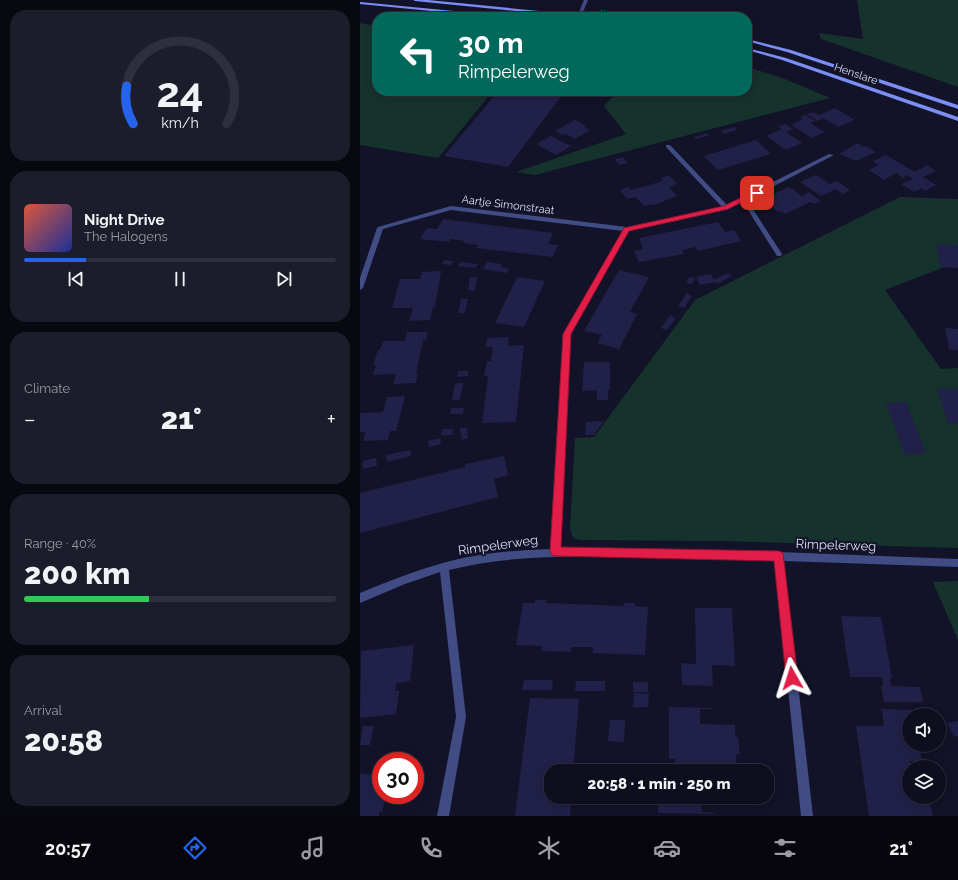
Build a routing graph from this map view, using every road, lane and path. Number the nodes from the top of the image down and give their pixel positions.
1 (415, 0) edge
2 (586, 0) edge
3 (360, 3) edge
4 (454, 12) edge
5 (538, 12) edge
6 (581, 12) edge
7 (752, 41) edge
8 (752, 50) edge
9 (958, 107) edge
10 (958, 119) edge
11 (668, 146) dead end
12 (831, 155) dead end
13 (744, 199) junction
14 (726, 208) junction
15 (627, 229) junction
16 (779, 254) dead end
17 (360, 288) edge
18 (555, 552) junction
19 (779, 556) junction
20 (958, 563) edge
21 (444, 566) junction
22 (360, 598) edge
23 (443, 816) edge
24 (807, 816) edge

1 - 5 street
2 - 6 street
3 - 4 street
7 - 9 street, Henslare
8 - 10 street, Henslare
11 - 14 street
12 - 13 street
13 - 14 street
13 - 16 street
14 - 15 street
15 - 17 street, Aartje Simonstraat
15 - 18 street
18 - 19 street, Rimpelerweg
18 - 21 street, Rimpelerweg
19 - 20 street, Rimpelerweg
19 - 24 street
21 - 22 street, Rimpelerweg
21 - 23 street

